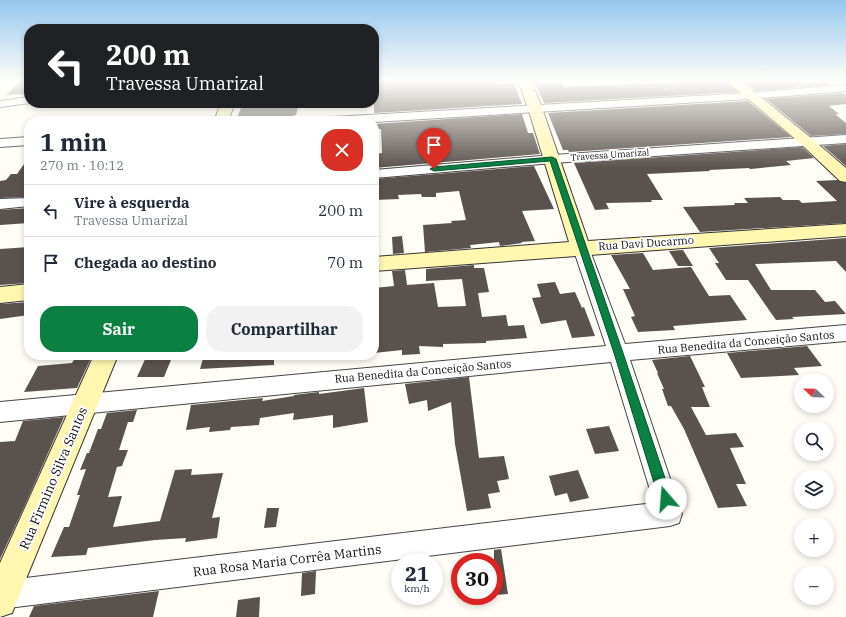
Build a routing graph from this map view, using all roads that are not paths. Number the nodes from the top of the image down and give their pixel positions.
1 (508, 110) edge
2 (537, 110) edge
3 (766, 110) edge
4 (379, 118) edge
5 (846, 139) edge
6 (24, 141) edge
7 (806, 141) junction
8 (0, 143) edge
9 (552, 159) junction
10 (379, 174) edge
11 (846, 177) edge
12 (24, 202) edge
13 (0, 204) edge
14 (846, 230) edge
15 (581, 248) junction
16 (379, 264) edge
17 (24, 293) edge
18 (0, 295) edge
19 (846, 333) edge
20 (618, 353) junction
21 (104, 360) edge
22 (85, 403) junction
23 (0, 412) edge
24 (1, 597) edge

1 - 4 street
2 - 9 street
3 - 7 street
5 - 7 street, Travessa Umarizal
6 - 8 street
7 - 9 street, Travessa Umarizal
7 - 11 street
9 - 10 street, Travessa Umarizal
9 - 15 street
12 - 13 street
14 - 15 street, Rua Davi Ducarmo
15 - 16 street, Rua Davi Ducarmo
15 - 20 street
17 - 18 street
19 - 20 street, Rua Benedita da Conceição Santos
20 - 22 street, Rua Benedita da Conceição Santos
20 - 24 street, Rua Rosa Maria Corrêa Martins
21 - 22 street, Rua Firmino Silva Santos
22 - 23 street, Rua Benedita da Conceição Santos
22 - 24 street, Rua Firmino Silva Santos

